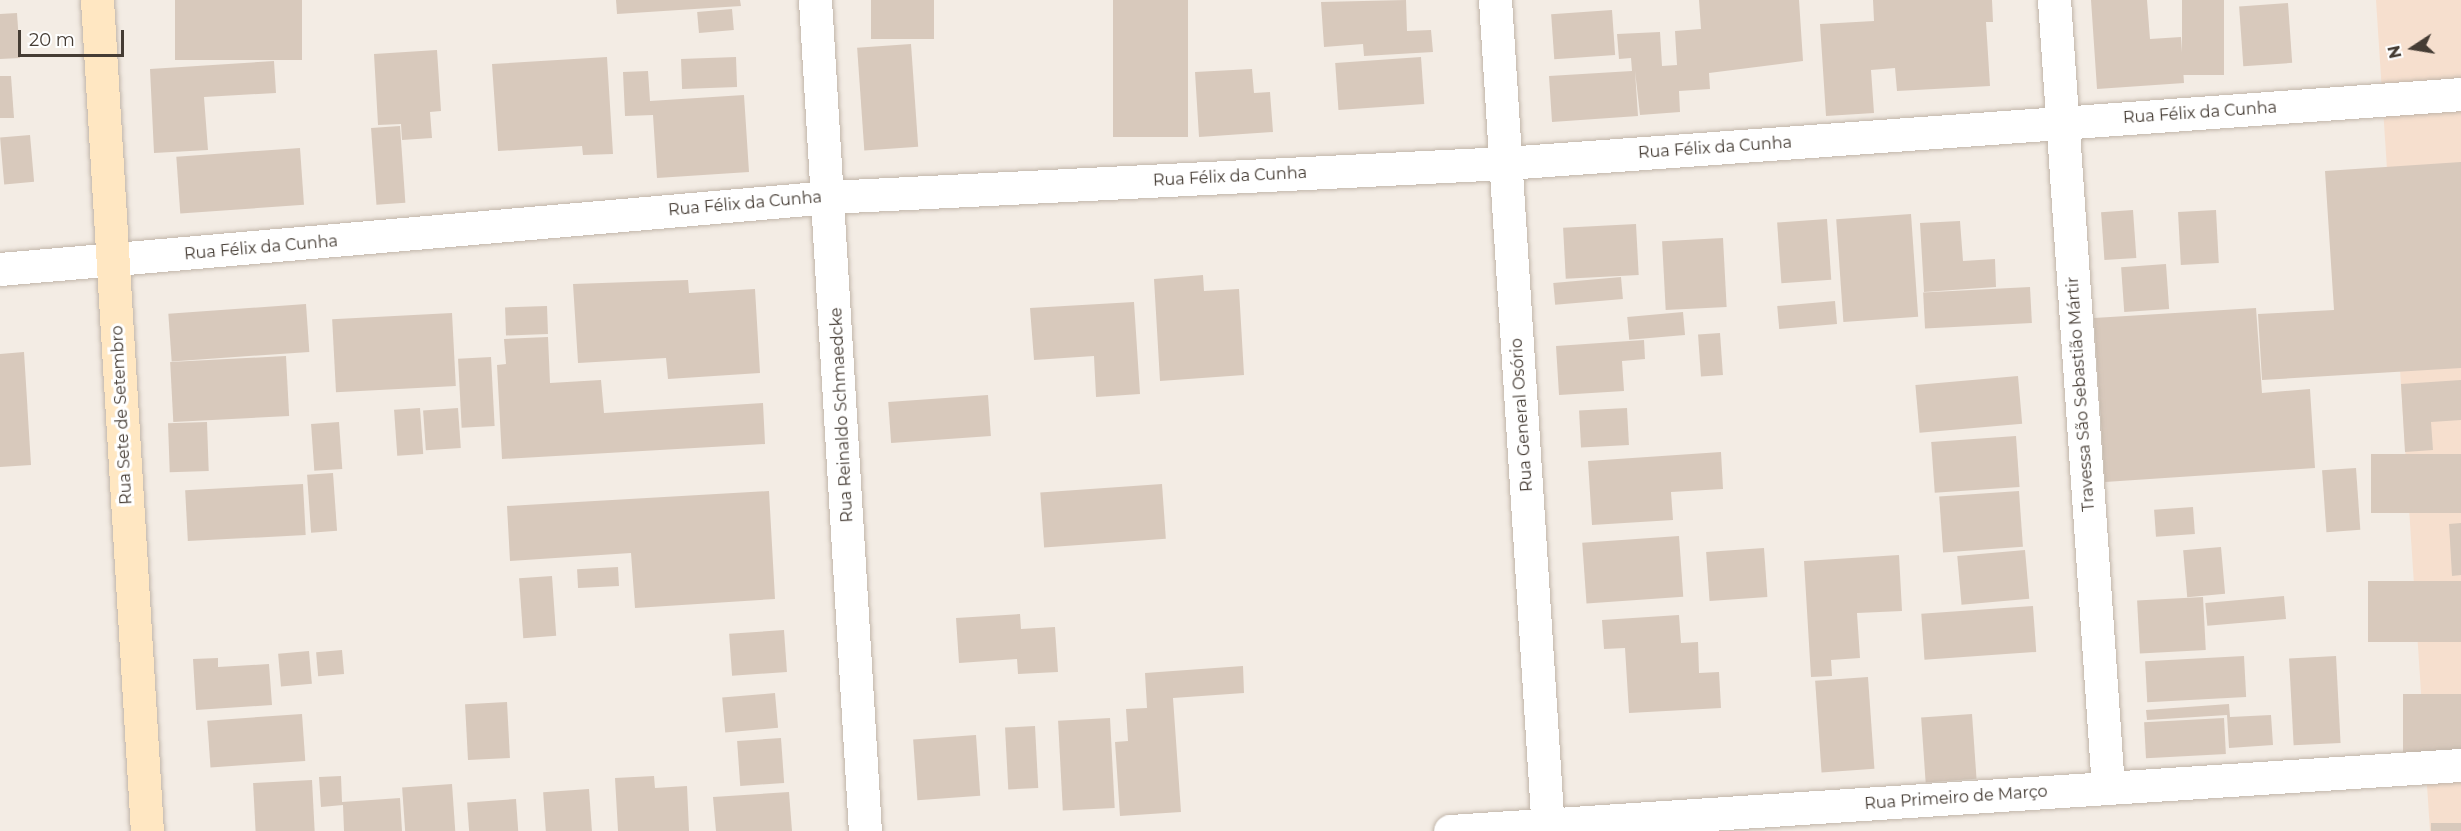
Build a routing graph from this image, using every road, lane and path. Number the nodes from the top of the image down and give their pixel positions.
1 (97, 0) edge
2 (815, 0) edge
3 (1495, 0) edge
4 (2054, 0) edge
5 (2461, 94) edge
6 (2062, 124) junction
7 (1506, 163) junction
8 (829, 197) junction
9 (113, 261) junction
10 (0, 269) edge
11 (2461, 765) edge
12 (2108, 788) junction
13 (1547, 828) edge
14 (147, 831) edge
15 (865, 831) edge
16 (1450, 831) edge

1 - 9 main road, Rua Sete de Setembro
2 - 8 street, Rua Reinaldo Schmaedcke
3 - 7 street, Rua General Osório
4 - 6 street, Travessa São Sebastião Mártir
5 - 6 street, Rua Félix da Cunha
6 - 7 street, Rua Félix da Cunha
6 - 12 street, Travessa São Sebastião Mártir
7 - 8 street, Rua Félix da Cunha
7 - 13 street, Rua General Osório
8 - 9 street, Rua Félix da Cunha
8 - 15 street, Rua Reinaldo Schmaedcke
9 - 10 street, Rua Félix da Cunha
9 - 14 main road, Rua Sete de Setembro
11 - 12 street, Rua Primeiro de Março
12 - 13 street, Rua Primeiro de Março
13 - 16 street, Rua Primeiro de Março

